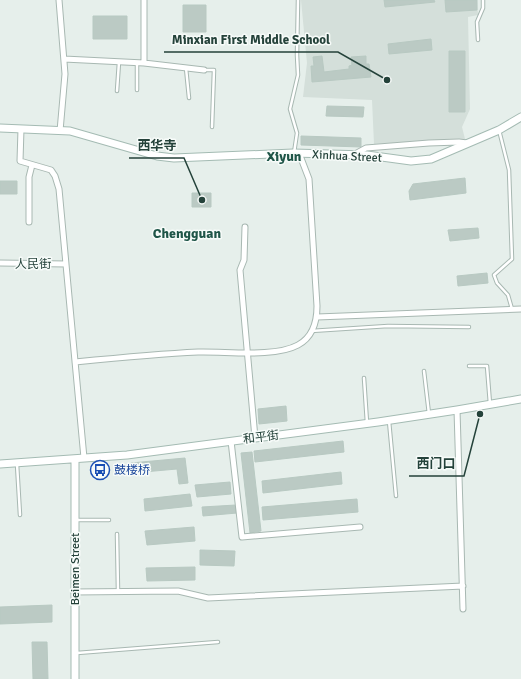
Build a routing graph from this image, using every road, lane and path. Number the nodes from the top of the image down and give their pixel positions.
1 (58, 0) edge
2 (144, 0) edge
3 (298, 0) edge
4 (482, 0) edge
5 (478, 40) dead end
6 (64, 59) junction
7 (119, 62) junction
8 (137, 63) junction
9 (144, 63) junction
10 (186, 68) junction
11 (204, 70) joint
12 (137, 90) dead end
13 (117, 91) dead end
14 (189, 98) dead end
15 (521, 117) edge
16 (212, 127) dead end
17 (0, 128) edge
18 (21, 129) junction
19 (60, 130) junction
20 (499, 130) junction
21 (469, 143) junction
22 (296, 153) junction
23 (354, 155) junction
24 (32, 165) junction
25 (29, 222) dead end
26 (245, 227) dead end
27 (0, 263) edge
28 (66, 264) junction
29 (512, 309) junction
30 (521, 309) edge
31 (317, 317) junction
32 (469, 327) dead end
33 (311, 332) junction
34 (247, 353) junction
35 (76, 362) junction
36 (469, 366) dead end
37 (424, 371) dead end
38 (364, 378) dead end
39 (521, 399) edge
40 (490, 404) junction
41 (457, 410) junction
42 (429, 415) junction
43 (389, 420) junction
44 (367, 424) junction
45 (255, 438) junction
46 (231, 441) junction
47 (84, 458) junction
48 (75, 459) junction
49 (17, 463) junction
50 (0, 464) edge
51 (396, 496) dead end
52 (20, 514) dead end
53 (75, 520) junction
54 (109, 520) dead end
55 (360, 527) dead end
56 (117, 534) dead end
57 (463, 586) junction
58 (74, 592) junction
59 (118, 592) junction
60 (463, 609) dead end
61 (218, 642) dead end
62 (74, 653) junction
63 (75, 679) edge

1 - 6 street
2 - 9 street
3 - 22 lane
4 - 5 lane
6 - 7 street
6 - 19 street
7 - 8 street
7 - 13 lane
8 - 9 street
8 - 12 lane
9 - 10 street
10 - 11 street
10 - 14 lane
11 - 16 lane
15 - 20 street, Xinhua Street
17 - 18 street, Xinhua Street
18 - 19 street, Xinhua Street
18 - 24 street
19 - 22 street, Xinhua Street
20 - 21 street, Xinhua Street
20 - 29 lane
21 - 23 street
21 - 23 street, Xinhua Street
22 - 23 street, Xinhua Street
22 - 31 street
24 - 25 street
24 - 28 street
26 - 34 street
27 - 28 street, 人民街
28 - 35 street
29 - 30 street
29 - 31 street
31 - 33 street
32 - 33 lane
33 - 34 street
34 - 35 street
34 - 45 street
35 - 47 street
36 - 40 lane
37 - 42 lane
38 - 44 lane
39 - 40 street, 和平街
40 - 41 street, 和平街
41 - 42 street, 和平街
41 - 57 street
42 - 43 street, 和平街
43 - 44 street, 和平街
43 - 51 lane
44 - 45 street, 和平街
45 - 46 street, 和平街
46 - 47 street, 和平街
46 - 55 street
47 - 48 street, 和平街
48 - 49 street, 和平街
48 - 53 street, Beimen Street
49 - 50 street, 和平街
49 - 52 lane
53 - 54 lane
53 - 58 street, Beimen Street
56 - 59 lane
57 - 59 street
57 - 60 street
58 - 59 street
58 - 62 street, Beimen Street
61 - 62 lane
62 - 63 street, Beimen Street

